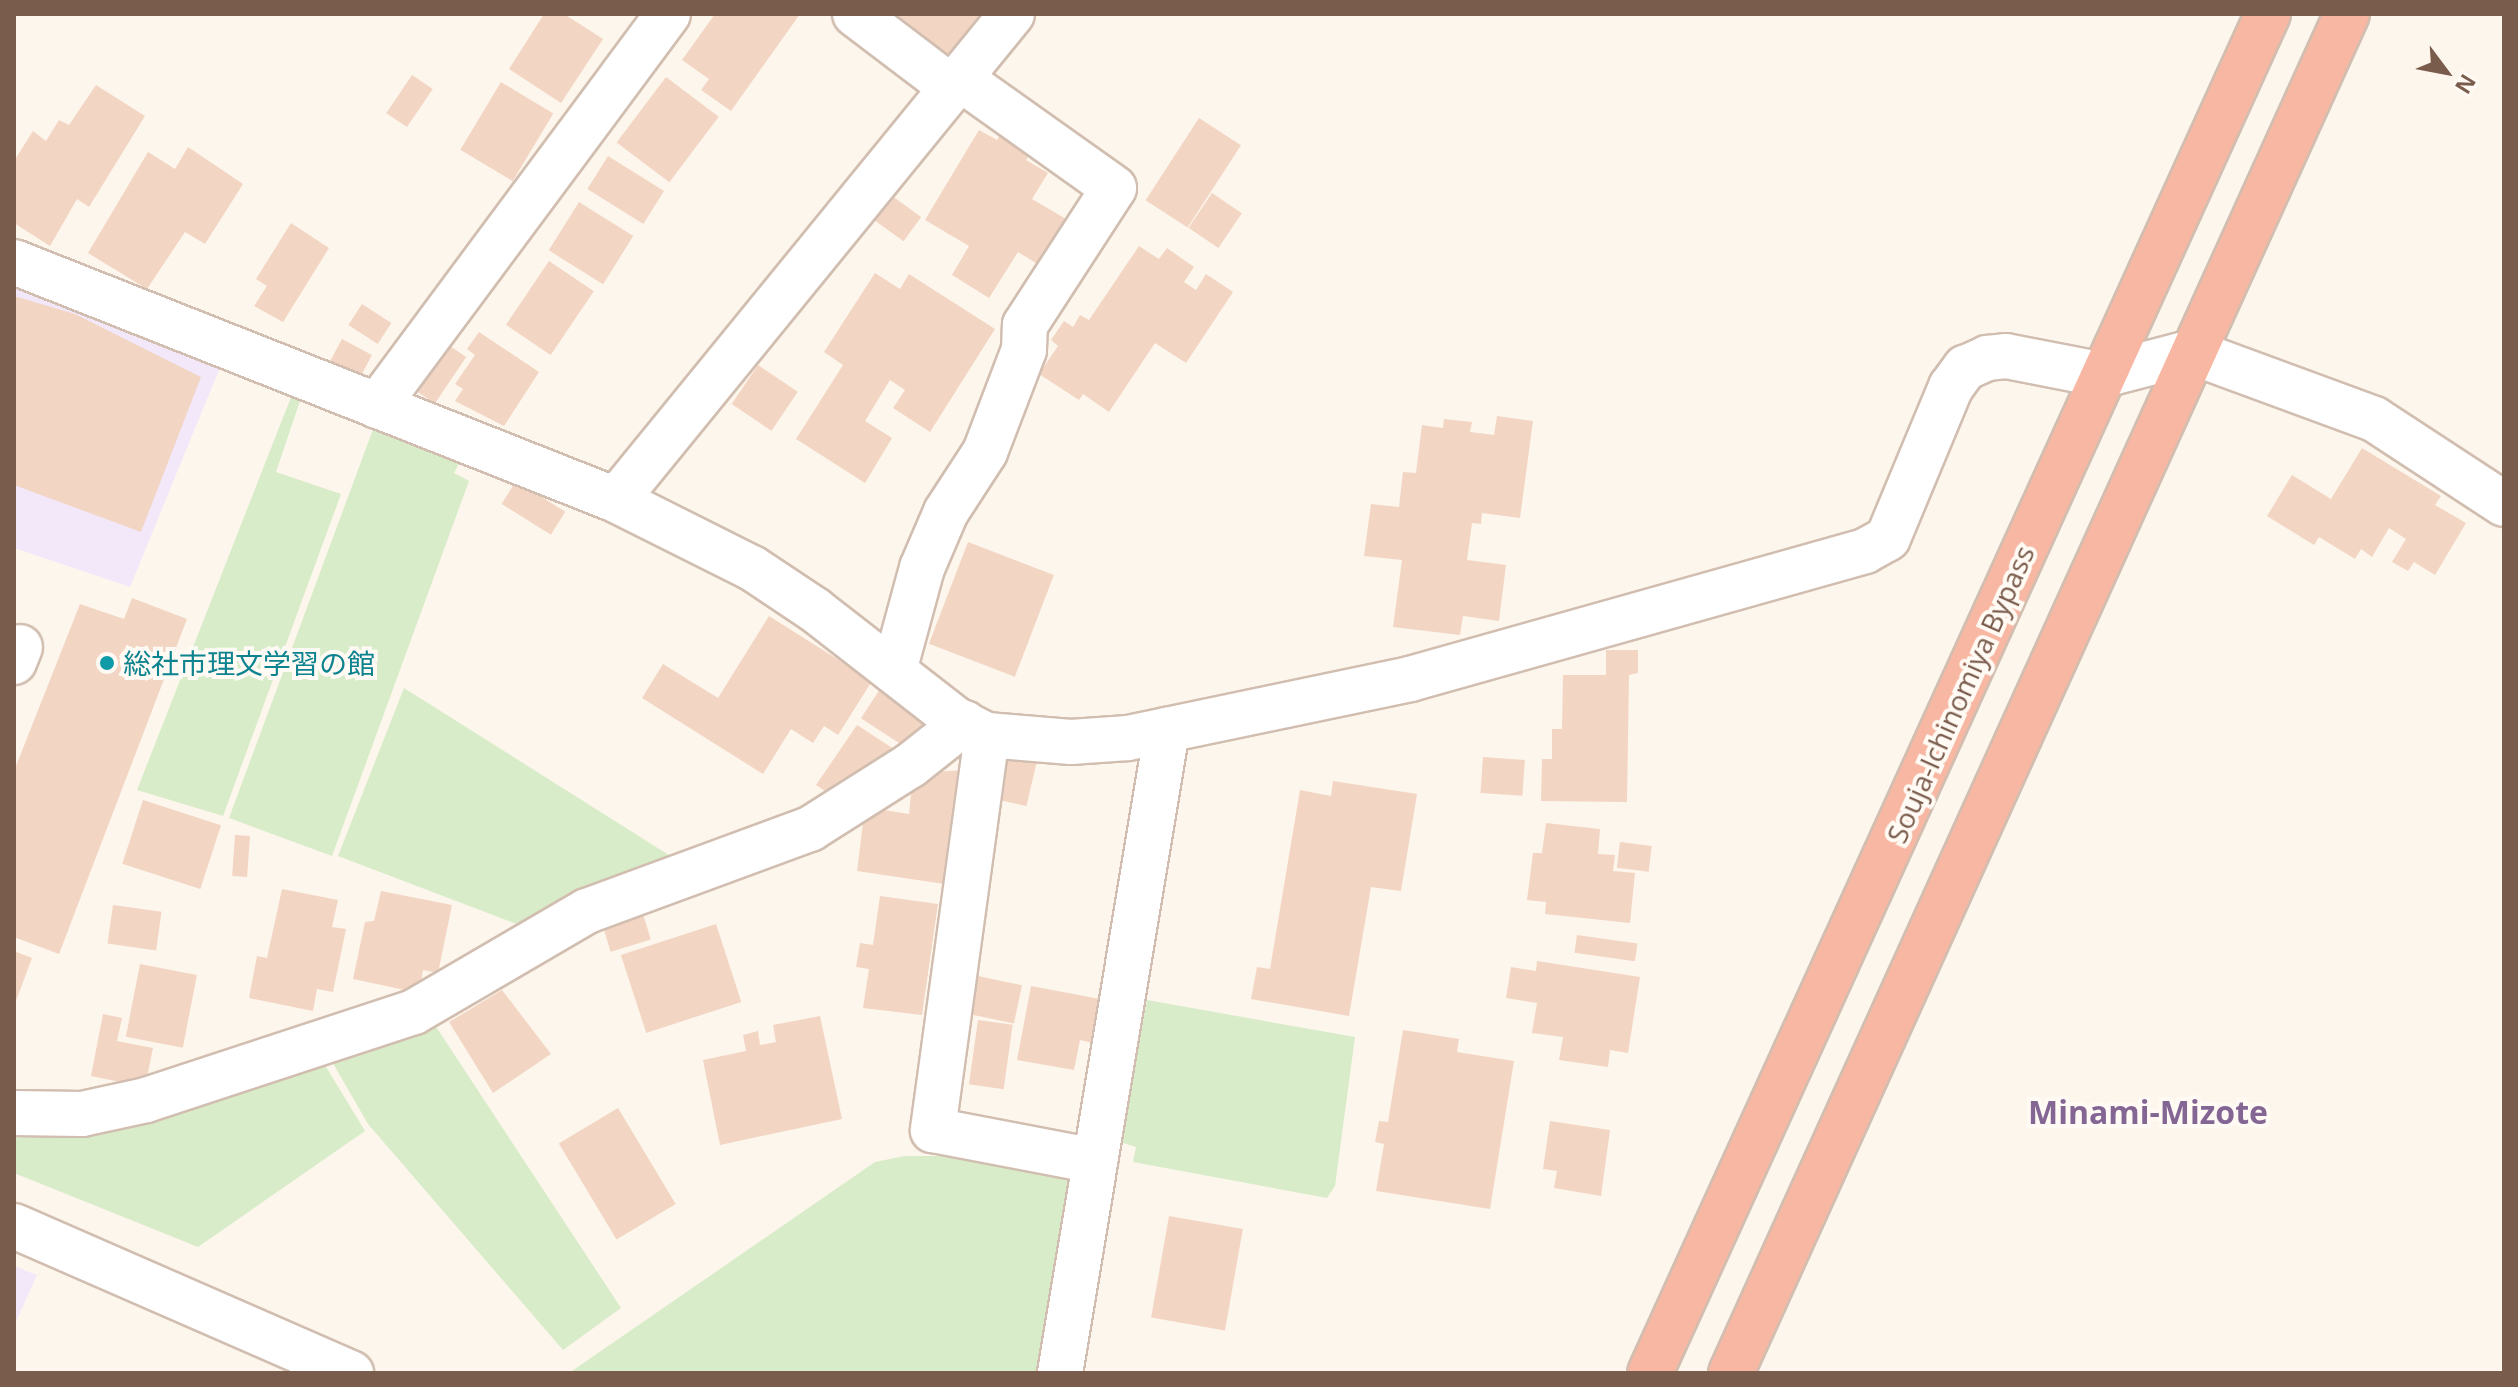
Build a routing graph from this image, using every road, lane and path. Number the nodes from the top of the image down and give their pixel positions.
1 (668, 14) edge
2 (855, 14) edge
3 (1012, 14) edge
4 (2268, 14) edge
5 (2347, 14) edge
6 (955, 83) junction
7 (14, 262) edge
8 (2192, 352) junction
9 (2104, 375) junction
10 (377, 406) junction
11 (616, 500) junction
12 (2504, 504) edge
13 (894, 671) junction
14 (975, 729) junction
15 (1167, 730) junction
16 (14, 1113) edge
17 (1095, 1161) junction
18 (14, 1226) edge
19 (351, 1373) edge
20 (1060, 1373) edge
21 (1650, 1373) edge
22 (1731, 1373) edge

1 - 10 street
2 - 6 street
3 - 6 street
4 - 9 highway, Souja-Ichinomiya Bypass
5 - 8 highway
6 - 11 street
6 - 13 street
7 - 10 street
8 - 9 street
8 - 12 street
8 - 22 highway
9 - 15 street
9 - 21 highway, Souja-Ichinomiya Bypass
10 - 11 street
11 - 13 street
13 - 14 street
14 - 15 street
14 - 16 street
14 - 17 street
15 - 17 street
17 - 20 street
18 - 19 street

